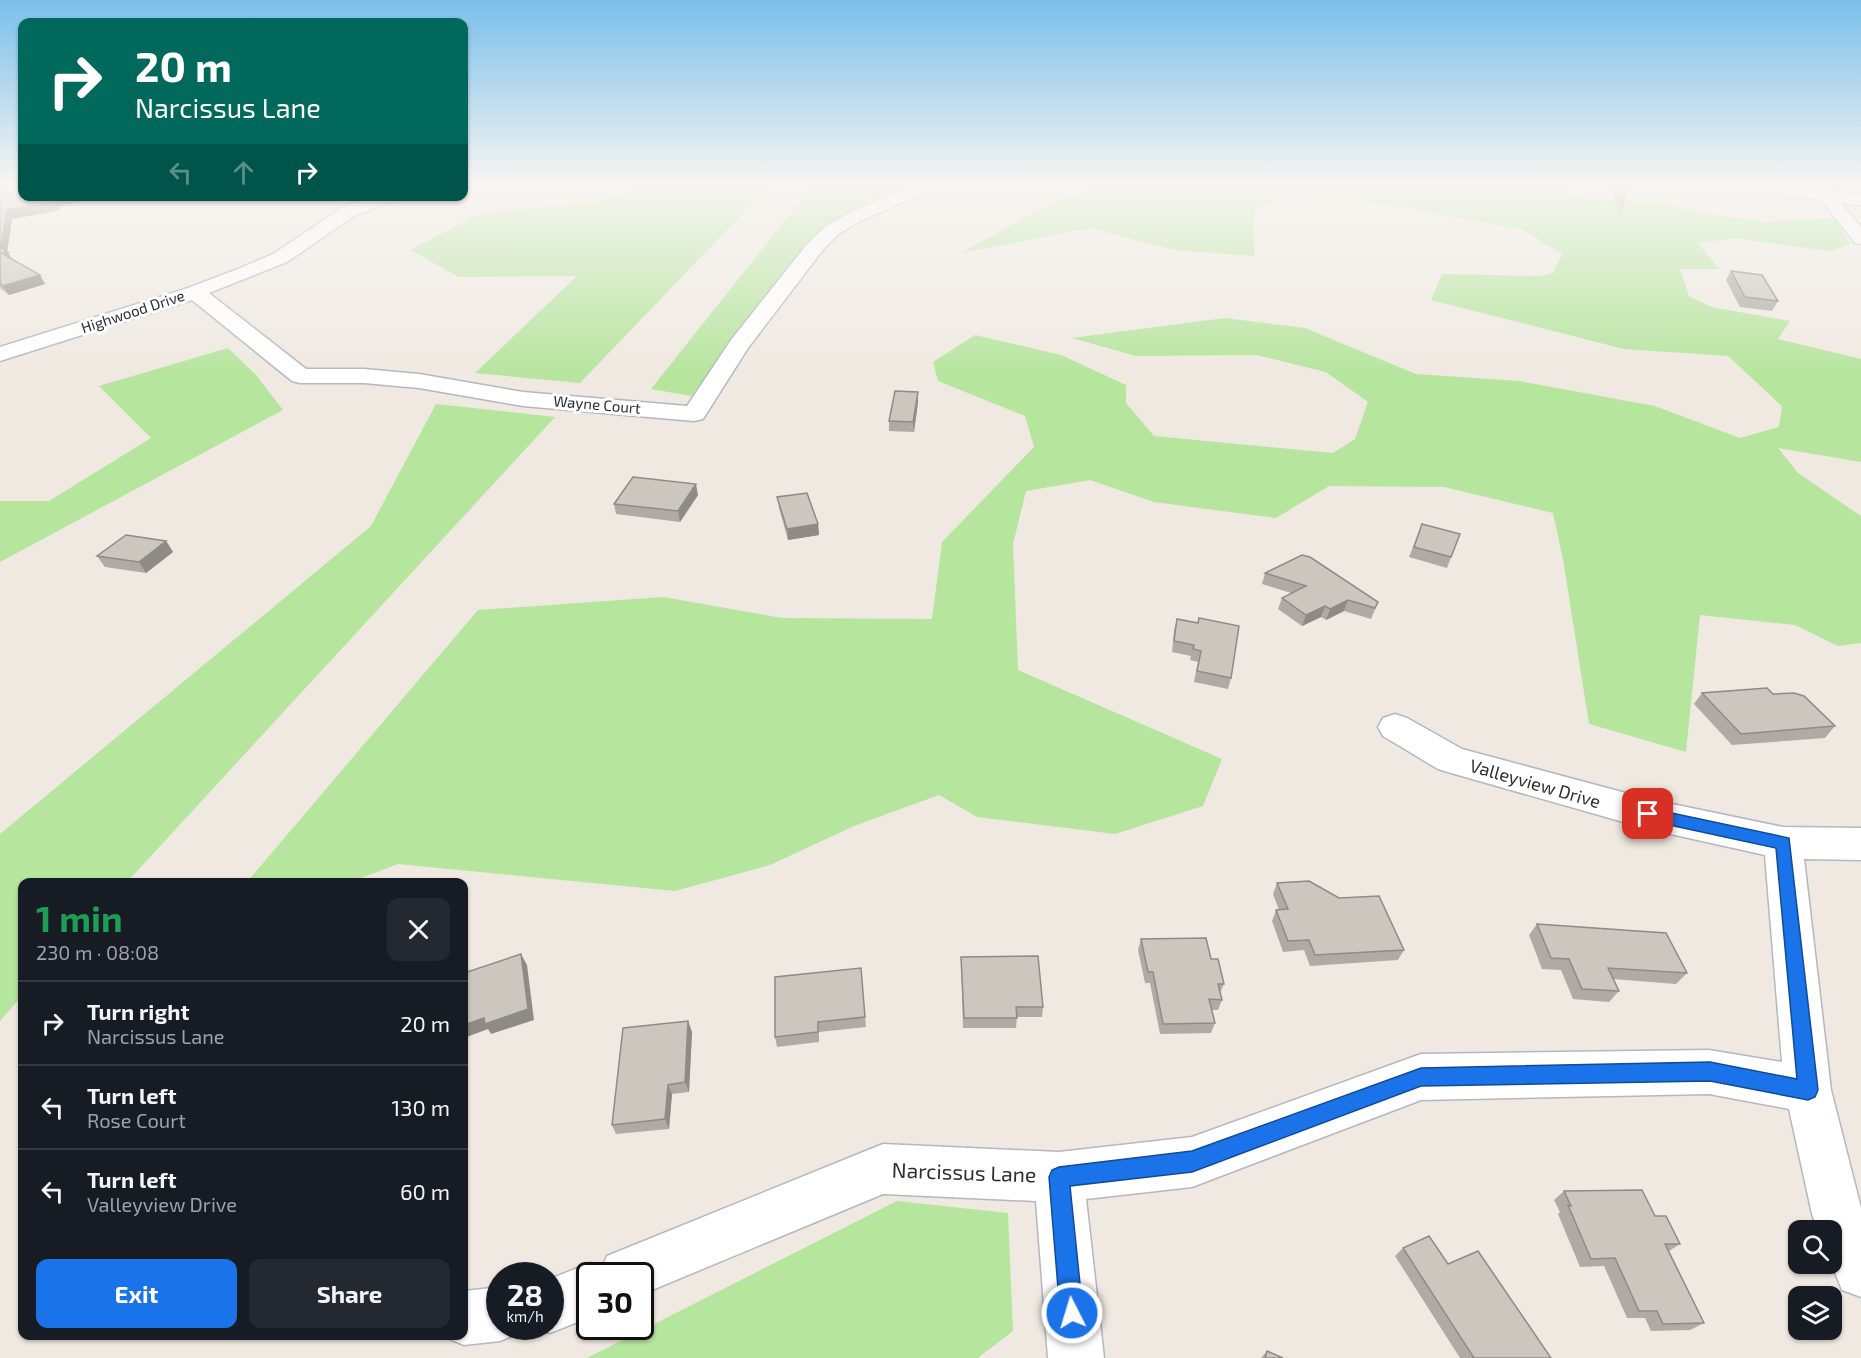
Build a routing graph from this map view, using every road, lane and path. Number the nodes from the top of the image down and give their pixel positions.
1 (296, 248) edge
2 (814, 248) edge
3 (195, 292) junction
4 (0, 354) edge
5 (1395, 727) dead end
6 (1783, 843) junction
7 (1861, 844) edge
8 (1808, 1090) junction
9 (1059, 1177) junction
10 (654, 1263) edge
11 (1861, 1271) edge
12 (486, 1316) edge
13 (468, 1318) edge
14 (1076, 1358) edge

1 - 3 street, Highwood Drive
2 - 3 street, Wayne Court
3 - 4 street, Highwood Drive
5 - 6 street, Valleyview Drive
6 - 7 street, Valleyview Drive
6 - 8 street
8 - 9 street, Narcissus Lane
8 - 11 street
9 - 10 street, Narcissus Lane
9 - 14 street
12 - 13 street

